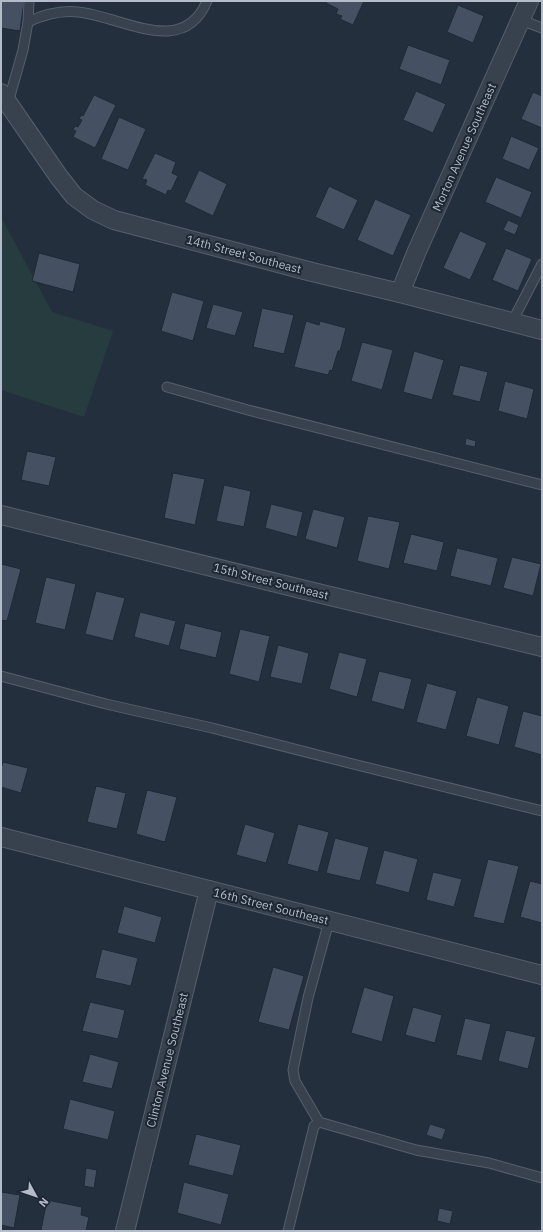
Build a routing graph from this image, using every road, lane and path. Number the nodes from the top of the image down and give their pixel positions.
1 (29, 1) edge
2 (207, 1) edge
3 (529, 1) edge
4 (521, 20) junction
5 (28, 22) junction
6 (542, 28) edge
7 (4, 98) edge
8 (542, 264) edge
9 (400, 293) junction
10 (512, 322) junction
11 (542, 330) edge
12 (167, 386) dead end
13 (542, 485) edge
14 (1, 514) edge
15 (542, 647) edge
16 (1, 676) edge
17 (542, 811) edge
18 (1, 837) edge
19 (209, 890) junction
20 (329, 921) junction
21 (542, 975) edge
22 (319, 1122) junction
23 (542, 1178) edge
24 (126, 1231) edge
25 (288, 1231) edge

1 - 5 lane
2 - 5 lane
3 - 4 street, Morton Avenue Southeast
4 - 6 lane
4 - 9 street, Morton Avenue Southeast
5 - 7 lane
7 - 9 street, 14th Street Southeast
8 - 10 lane
9 - 10 street, 14th Street Southeast
10 - 11 street, 14th Street Southeast
12 - 13 lane
14 - 15 street, 15th Street Southeast
16 - 17 lane
18 - 19 street, 16th Street Southeast
19 - 20 street, 16th Street Southeast
19 - 24 street, Clinton Avenue Southeast
20 - 21 street, 16th Street Southeast
20 - 22 lane
22 - 23 lane
22 - 25 lane

